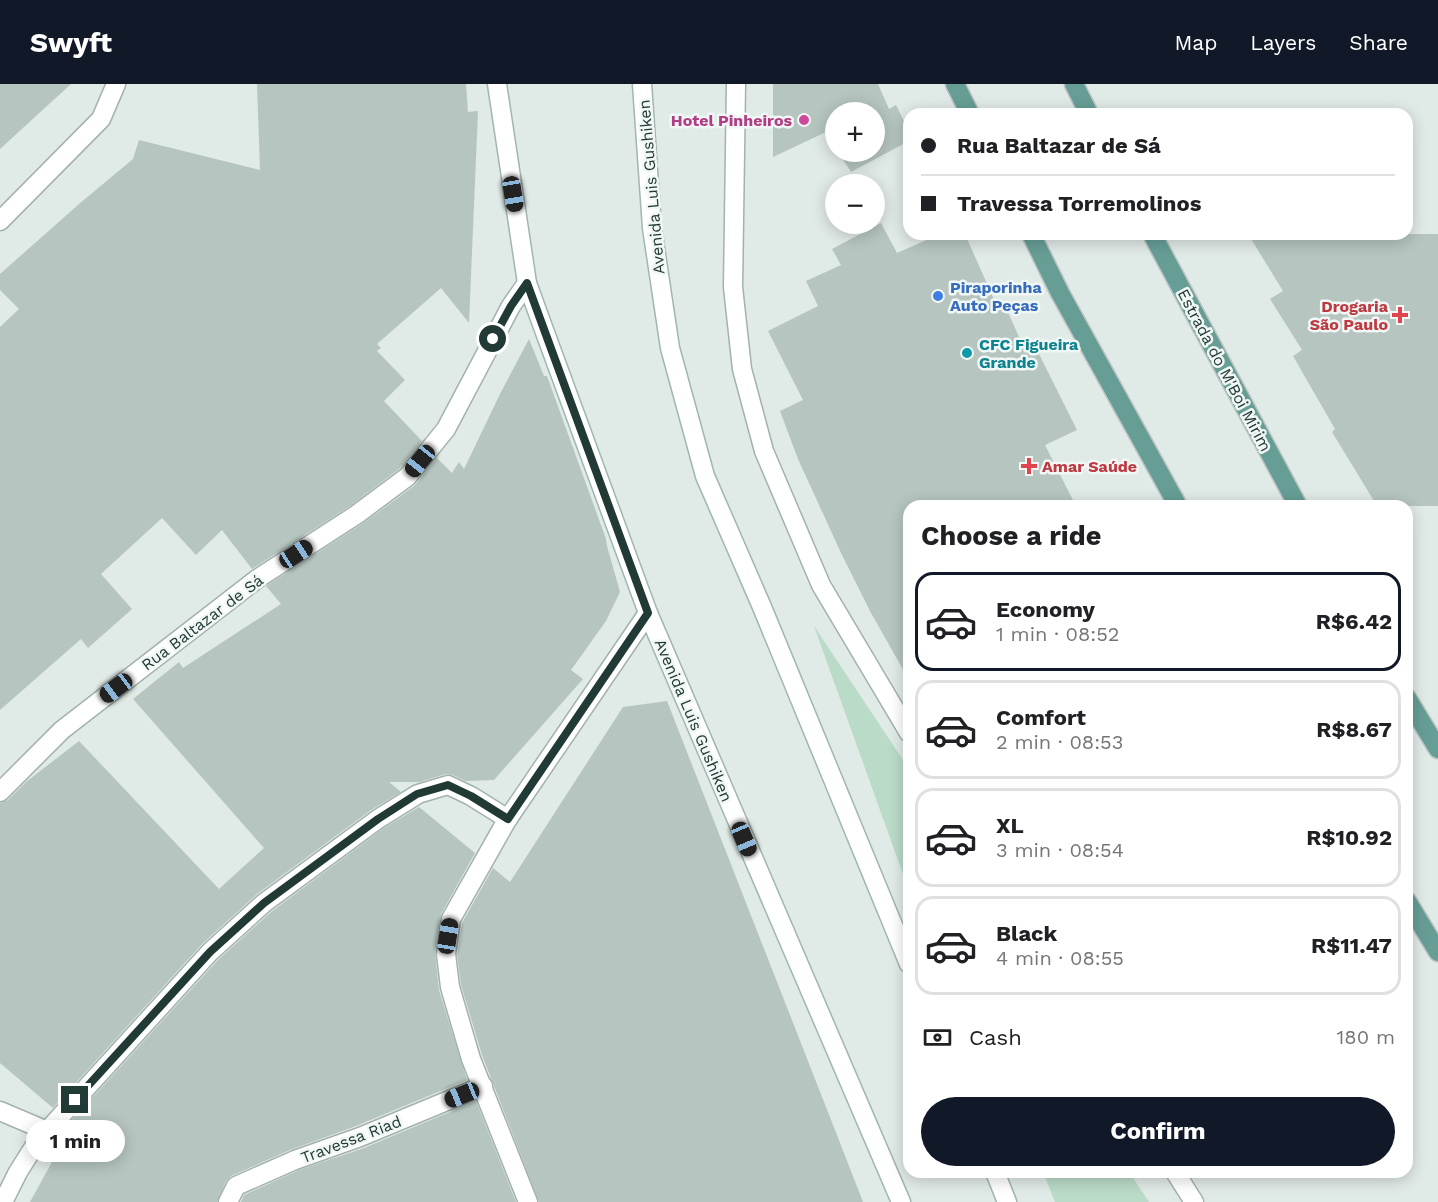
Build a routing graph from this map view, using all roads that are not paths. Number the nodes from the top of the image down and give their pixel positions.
1 (116, 84) edge
2 (497, 84) edge
3 (642, 84) edge
4 (736, 84) edge
5 (955, 84) edge
6 (1074, 84) edge
7 (967, 108) edge
8 (1086, 108) edge
9 (0, 221) edge
10 (1033, 240) edge
11 (1155, 240) edge
12 (527, 283) junction
13 (1175, 500) edge
14 (1295, 500) edge
15 (648, 613) junction
16 (1413, 708) edge
17 (903, 722) edge
18 (1438, 749) edge
19 (0, 792) edge
20 (508, 819) junction
21 (1413, 911) edge
22 (903, 949) edge
23 (1438, 952) edge
24 (483, 1086) junction
25 (0, 1111) edge
26 (48, 1131) junction
27 (997, 1178) edge
28 (1179, 1178) edge
29 (3, 1202) edge
30 (228, 1202) edge
31 (528, 1202) edge
32 (901, 1202) edge
33 (1007, 1202) edge
34 (1194, 1202) edge

1 - 9 street
2 - 12 street, Avenida Luis Gushiken
3 - 22 street, Avenida Luis Gushiken
4 - 17 street
5 - 7 main road
6 - 8 main road
10 - 13 main road
11 - 14 main road, Estrada do M'Boi Mirim
12 - 15 street, Avenida Luis Gushiken
12 - 19 street, Rua Baltazar de Sá
15 - 20 street
15 - 32 street, Avenida Luis Gushiken
16 - 18 main road
20 - 24 street
20 - 26 street
21 - 23 main road
24 - 30 street, Travessa Riad
24 - 31 street
25 - 26 street
26 - 29 street
27 - 33 street
28 - 34 street

